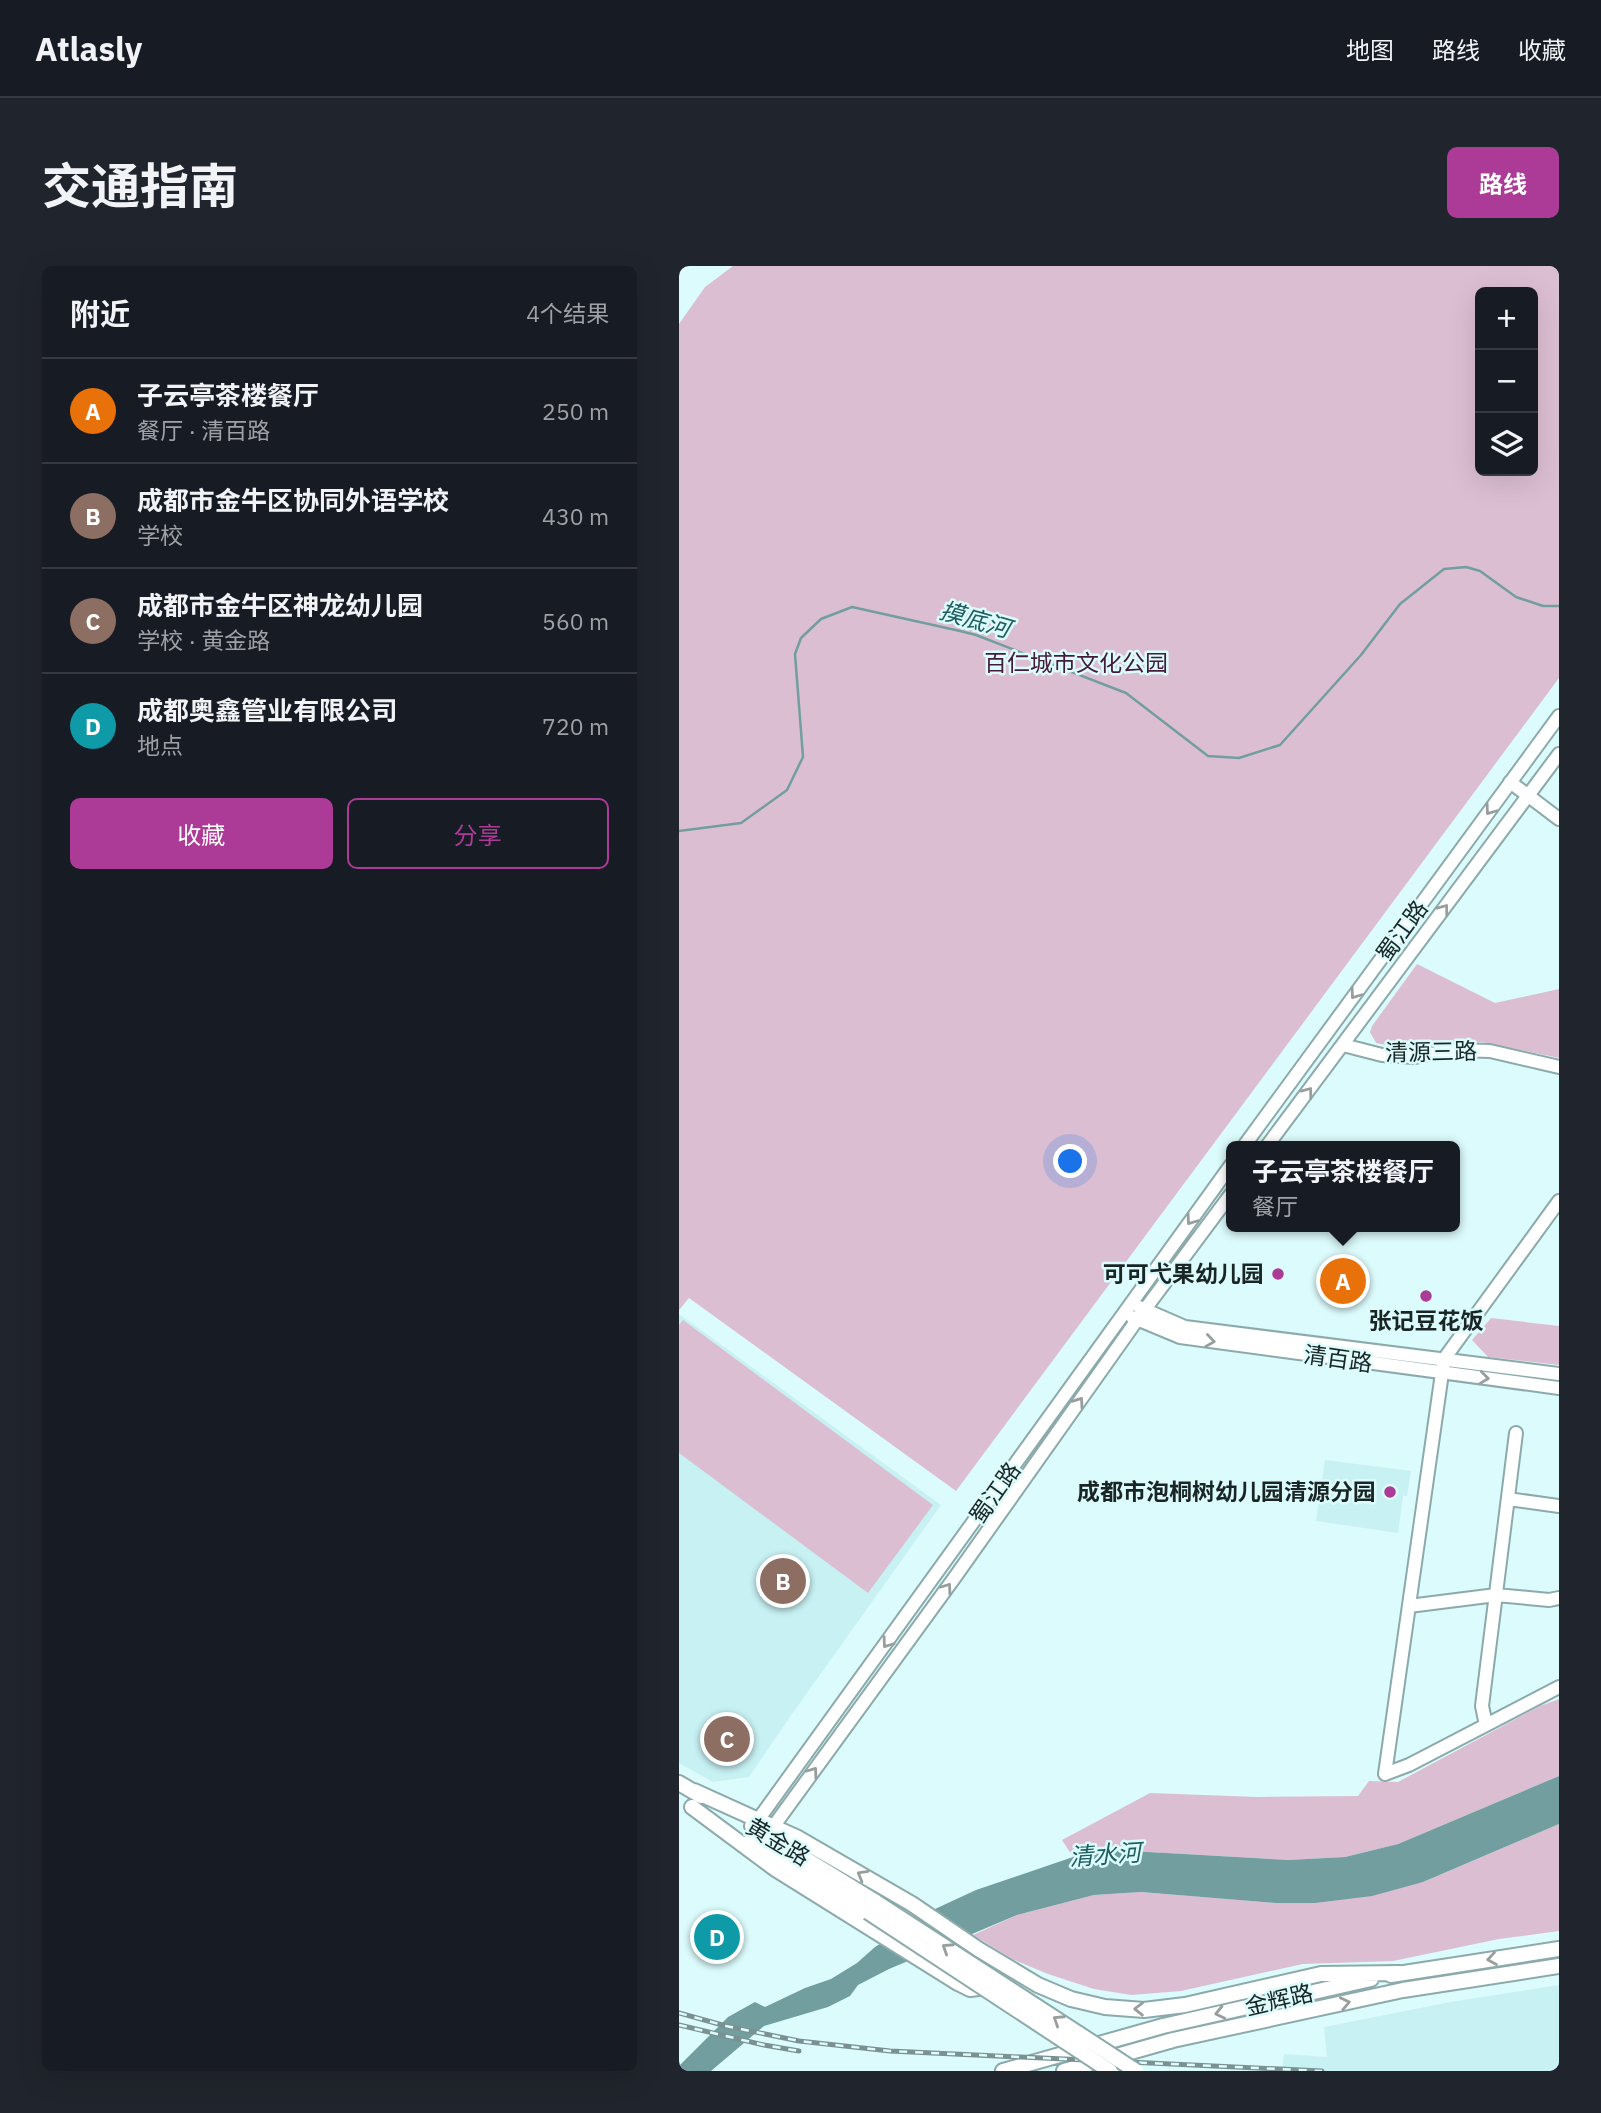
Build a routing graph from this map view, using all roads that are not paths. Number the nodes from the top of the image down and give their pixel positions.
1 (1559, 716) edge
2 (1559, 754) edge
3 (1510, 782) junction
4 (1528, 796) junction
5 (1559, 819) edge
6 (1343, 1045) junction
7 (1559, 1067) edge
8 (1248, 1141) edge
9 (1271, 1141) edge
10 (1226, 1171) edge
11 (1559, 1200) edge
12 (1226, 1201) edge
13 (1127, 1306) junction
14 (1140, 1315) junction
15 (1444, 1359) junction
16 (1442, 1373) junction
17 (1559, 1374) edge
18 (1559, 1388) edge
19 (1516, 1433) dead end
20 (1508, 1499) junction
21 (1559, 1506) edge
22 (1496, 1595) junction
23 (1559, 1598) edge
24 (1409, 1606) junction
25 (1559, 1686) edge
26 (1486, 1725) junction
27 (679, 1783) edge
28 (694, 1791) junction
29 (686, 1804) edge
30 (758, 1820) junction
31 (773, 1827) junction
32 (872, 1907) junction
33 (1559, 1949) edge
34 (982, 1951) junction
35 (1559, 1966) edge
36 (1399, 1973) junction
37 (1003, 2071) edge
38 (1064, 2071) edge
39 (1110, 2071) edge
40 (1136, 2071) edge

1 - 3 street, 蜀江路
2 - 4 street, 蜀江路
3 - 4 street
3 -> 8 street, 蜀江路
4 - 5 street
6 -> 4 street, 蜀江路
6 - 7 street, 清源三路
9 -> 6 street, 蜀江路
10 -> 13 street, 蜀江路
11 - 15 street
12 - 14 street, 蜀江路
13 - 14 street, 清百路
13 -> 30 street, 蜀江路
14 - 15 street, 清百路
14 -> 16 street, 清百路
31 -> 14 street, 蜀江路
15 - 16 street
15 - 17 street, 清百路
16 -> 18 street, 清百路
16 - 24 street
19 - 20 street
20 - 21 street
20 - 22 street
22 - 23 street
22 - 24 street
22 - 26 street
24 - 26 street
25 - 26 street
27 - 28 main road, 黄金路
28 - 30 main road
28 - 32 main road, 黄金路
29 - 32 main road, 黄金路
29 - 34 main road
30 - 31 main road
34 -> 31 main road
32 - 39 main road, bridge
40 -> 32 main road, bridge
33 -> 36 main road, 金辉路
36 -> 34 main road
38 -> 35 main road, 金辉路
36 -> 37 main road, 金辉路

